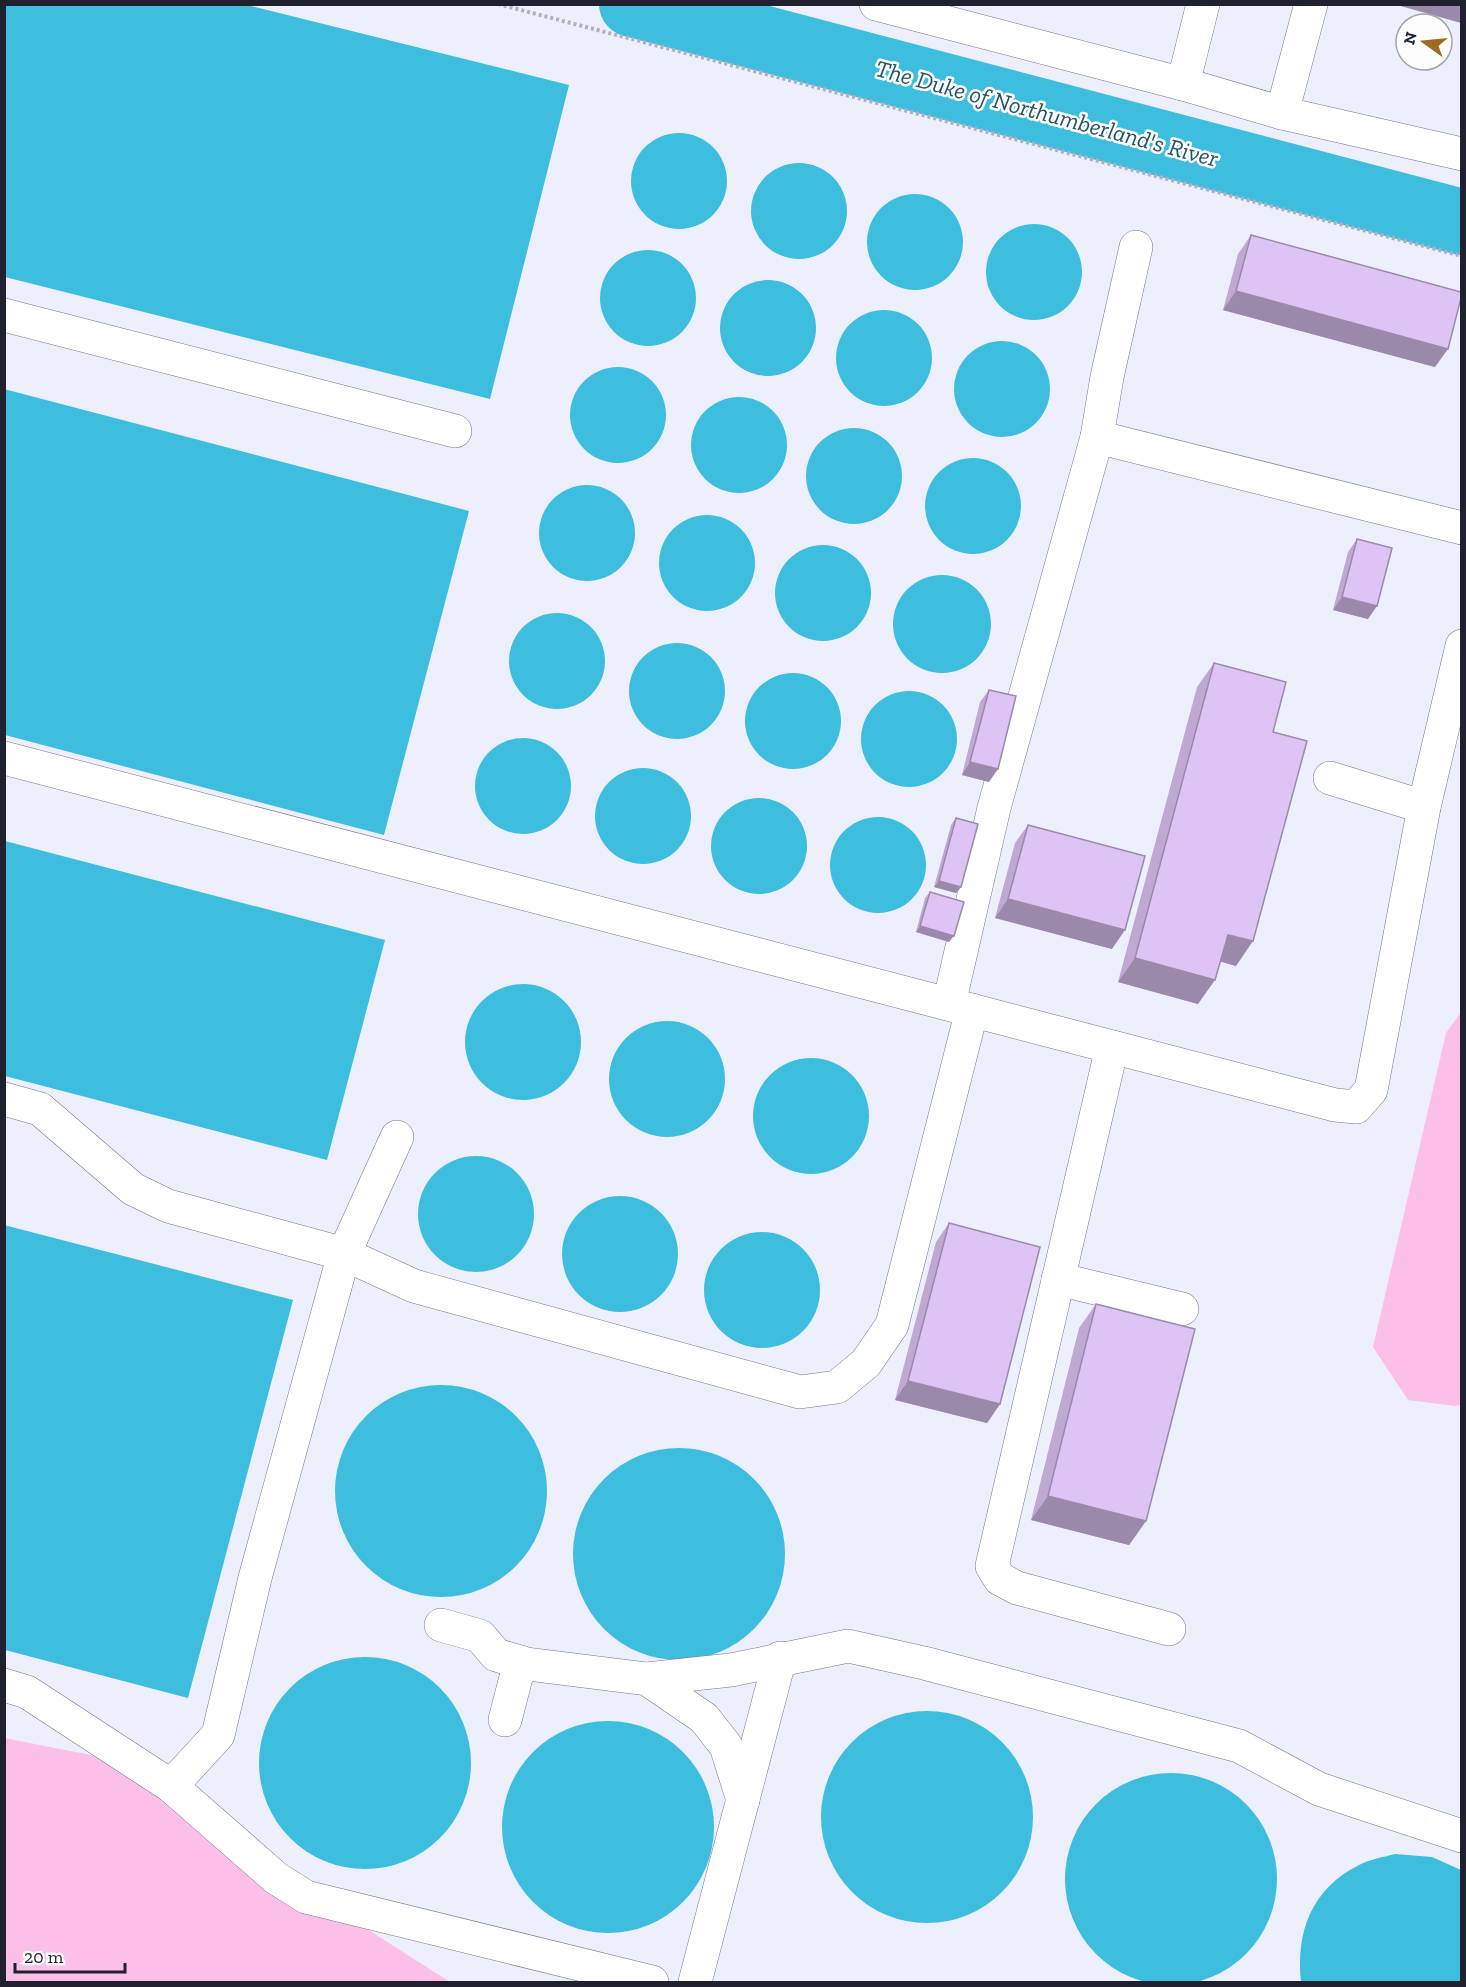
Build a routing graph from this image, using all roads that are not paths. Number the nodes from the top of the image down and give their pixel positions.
1 (876, 4) edge
2 (1203, 4) edge
3 (1311, 4) edge
4 (1183, 84) junction
5 (1282, 113) junction
6 (1461, 154) edge
7 (1136, 247) dead end
8 (4, 315) edge
9 (455, 431) dead end
10 (1097, 437) junction
11 (1461, 528) edge
12 (1461, 646) edge
13 (4, 758) edge
14 (1330, 778) dead end
15 (1424, 807) junction
16 (961, 1007) junction
17 (1112, 1047) junction
18 (4, 1099) edge
19 (397, 1137) dead end
20 (344, 1254) junction
21 (1058, 1279) junction
22 (1182, 1309) dead end
23 (441, 1625) dead end
24 (1169, 1629) dead end
25 (780, 1658) junction
26 (520, 1662) junction
27 (647, 1679) junction
28 (4, 1685) edge
29 (505, 1720) dead end
30 (171, 1785) junction
31 (742, 1800) junction
32 (1461, 1836) edge
33 (652, 1983) edge
34 (695, 1983) edge

1 - 4 lane
2 - 4 lane
3 - 5 lane
4 - 5 lane
5 - 6 lane
7 - 10 lane
8 - 9 lane
10 - 11 lane
10 - 16 lane
12 - 15 lane
13 - 16 lane
14 - 15 lane
15 - 17 lane
16 - 17 lane
16 - 20 lane
17 - 21 lane
18 - 20 lane
19 - 20 lane
20 - 30 lane
21 - 22 lane
21 - 24 lane
23 - 26 lane
25 - 27 lane
25 - 31 lane
25 - 32 lane
26 - 27 lane
26 - 29 lane
27 - 31 lane
28 - 30 lane
30 - 33 lane
31 - 34 lane

